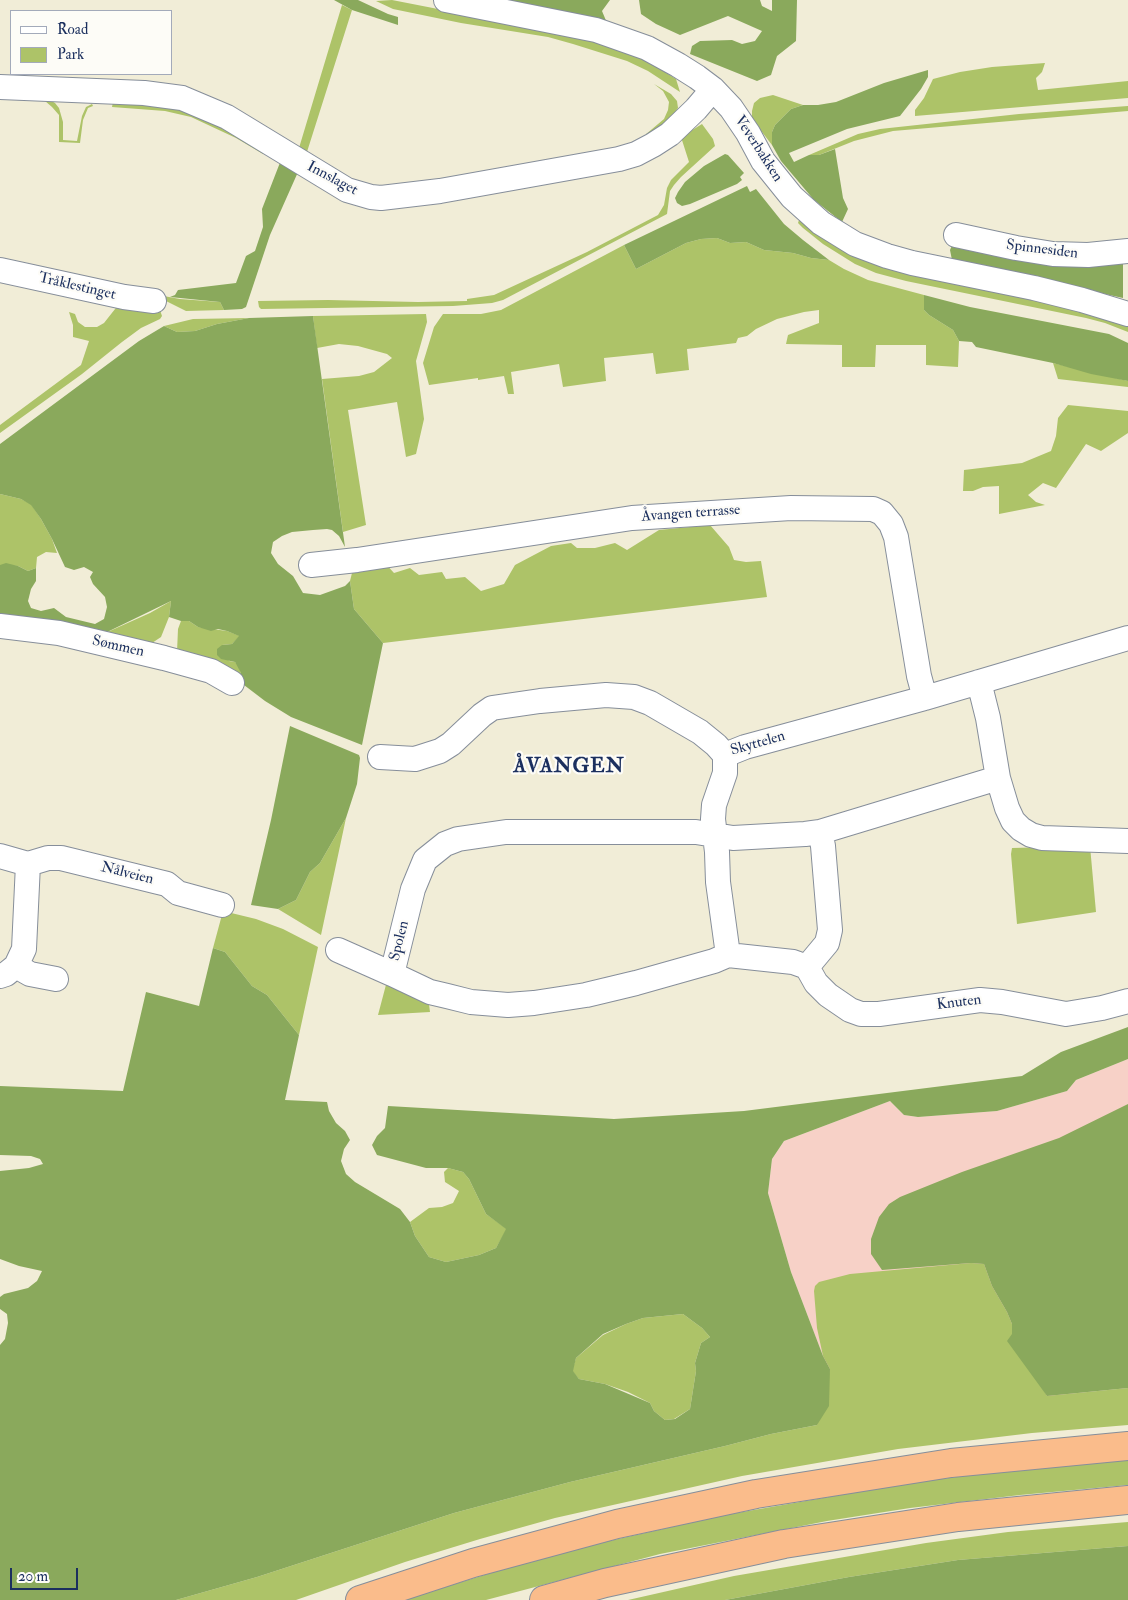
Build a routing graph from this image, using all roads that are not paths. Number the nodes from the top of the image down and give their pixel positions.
1 (446, 0) edge
2 (0, 87) edge
3 (713, 89) junction
4 (956, 235) dead end
5 (1128, 251) edge
6 (0, 270) edge
7 (154, 301) dead end
8 (1128, 314) edge
9 (311, 565) dead end
10 (0, 626) edge
11 (1128, 638) edge
12 (979, 682) junction
13 (232, 683) dead end
14 (925, 698) junction
15 (725, 754) junction
16 (380, 757) dead end
17 (998, 778) junction
18 (820, 832) junction
19 (715, 836) junction
20 (1128, 841) edge
21 (0, 856) edge
22 (28, 864) junction
23 (222, 905) dead end
24 (338, 950) dead end
25 (728, 955) junction
26 (807, 967) junction
27 (8, 971) edge
28 (392, 974) junction
29 (56, 979) dead end
30 (1128, 1001) edge
31 (1128, 1446) edge
32 (1128, 1500) edge
33 (360, 1600) edge
34 (544, 1600) edge

1 - 3 street, Veverbakken
2 - 3 street, Innslaget
3 - 8 street, Veverbakken
4 - 5 street, Spinnesiden
6 - 7 street, Tråklestinget
9 - 14 street, Åvangen terrasse
10 - 13 street, Sømmen
11 - 12 street, Skyttelen
12 - 14 street, Skyttelen
12 - 17 street
14 - 15 street, Skyttelen
15 - 16 street, Skyttelen
15 - 19 street
17 - 18 street
17 - 20 street
18 - 19 street
18 - 26 street
19 - 25 street
19 - 28 street, Spolen
21 - 22 street, Nålveien
22 - 23 street, Nålveien
22 - 27 street
24 - 28 street
25 - 26 street
25 - 28 street, Spolen
26 - 30 street, Knuten
27 - 29 street
31 - 33 highway
32 - 34 highway

